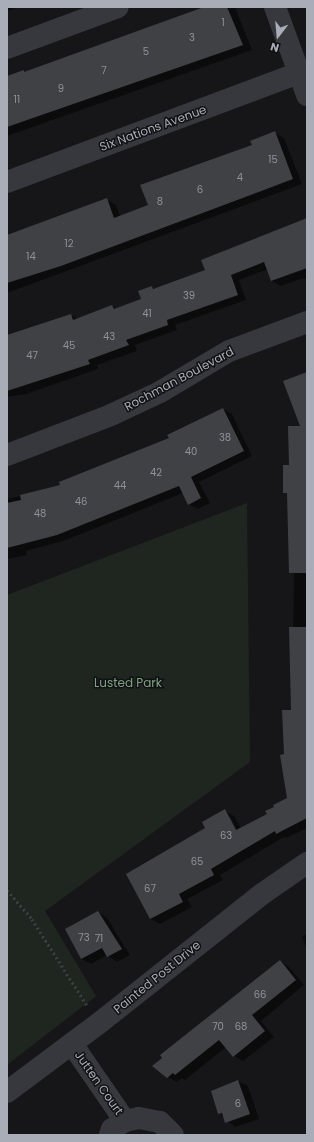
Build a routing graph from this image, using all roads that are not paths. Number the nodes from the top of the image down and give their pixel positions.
1 (118, 7) edge
2 (275, 7) edge
3 (7, 48) edge
4 (299, 73) junction
5 (307, 95) edge
6 (7, 182) edge
7 (307, 322) edge
8 (7, 455) edge
9 (307, 862) edge
10 (72, 1044) junction
11 (7, 1092) edge
12 (118, 1128) edge
13 (173, 1135) edge

1 - 3 street
2 - 4 street
4 - 5 street
4 - 6 street, Six Nations Avenue
7 - 8 street, Rochman Boulevard
9 - 10 street, Painted Post Drive
10 - 11 street, Painted Post Drive
10 - 12 street, Jutten Court
12 - 13 street, Jutten Court

